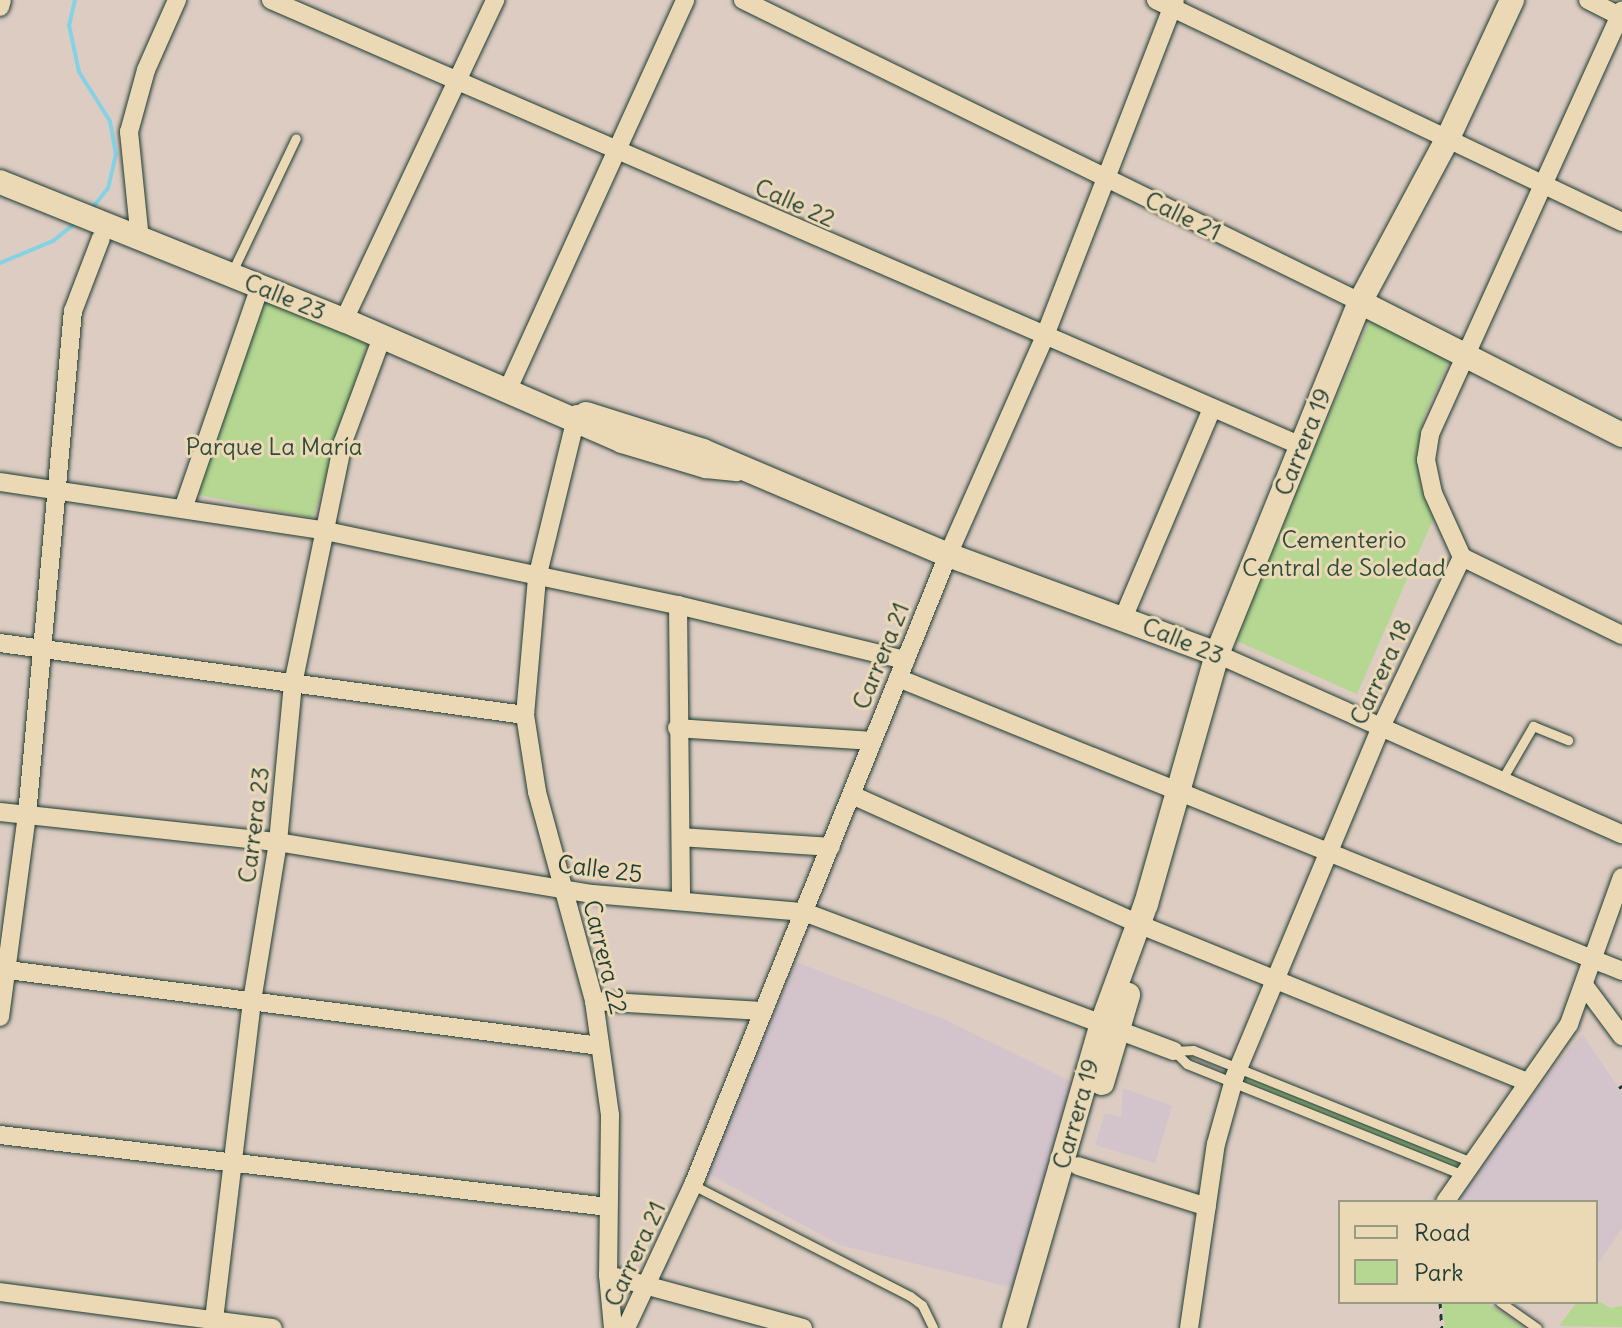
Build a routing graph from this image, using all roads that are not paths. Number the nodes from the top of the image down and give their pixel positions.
1 (2, 0) edge
2 (177, 0) edge
3 (271, 0) edge
4 (495, 0) edge
5 (685, 0) edge
6 (743, 0) edge
7 (1512, 0) edge
8 (1588, 0) edge
9 (1168, 3) edge
10 (0, 7) edge
11 (1621, 15) edge
12 (455, 79) junction
13 (296, 138) dead end
14 (1448, 138) junction
15 (618, 151) junction
16 (1106, 178) junction
17 (0, 182) edge
18 (1543, 183) junction
19 (1622, 222) edge
20 (133, 237) junction
21 (101, 238) dead end
22 (231, 275) junction
23 (260, 287) junction
24 (1360, 302) junction
25 (344, 320) junction
26 (382, 337) junction
27 (1044, 338) junction
28 (1464, 353) junction
29 (508, 389) junction
30 (1212, 409) junction
31 (574, 416) junction
32 (1622, 435) edge
33 (1301, 446) junction
34 (0, 482) edge
35 (56, 489) junction
36 (184, 506) junction
37 (321, 530) junction
38 (948, 555) junction
39 (1462, 557) junction
40 (537, 578) junction
41 (678, 605) junction
42 (1124, 616) junction
43 (1622, 635) edge
44 (0, 643) edge
45 (40, 648) junction
46 (1217, 654) junction
47 (901, 669) junction
48 (293, 684) junction
49 (525, 715) junction
50 (1381, 727) junction
51 (677, 728) junction
52 (1568, 740) dead end
53 (872, 741) junction
54 (1501, 781) junction
55 (1176, 790) junction
56 (852, 795) junction
57 (0, 812) edge
58 (27, 815) junction
59 (1622, 834) edge
60 (681, 837) junction
61 (278, 842) junction
62 (831, 847) junction
63 (1327, 852) junction
64 (1622, 877) edge
65 (564, 889) junction
66 (681, 901) junction
67 (804, 912) junction
68 (1143, 918) junction
69 (1593, 959) junction
70 (3, 969) edge
71 (1622, 971) edge
72 (1275, 981) junction
73 (1584, 985) junction
74 (252, 1001) junction
75 (594, 1001) junction
76 (762, 1011) junction
77 (0, 1017) edge
78 (1109, 1029) junction
79 (1622, 1036) edge
80 (600, 1046) junction
81 (1174, 1051) joint
82 (1235, 1076) junction
83 (1527, 1082) junction
84 (0, 1135) edge
85 (233, 1159) junction
86 (1078, 1166) junction
87 (1467, 1169) junction
88 (693, 1185) junction
89 (1446, 1200) edge
90 (608, 1207) junction
91 (1207, 1207) junction
92 (608, 1275) junction
93 (648, 1286) junction
94 (0, 1292) edge
95 (1503, 1304) edge
96 (213, 1324) edge
97 (770, 1324) edge
98 (273, 1328) edge
99 (613, 1328) edge
100 (626, 1328) edge
101 (803, 1328) edge
102 (933, 1328) edge
103 (1014, 1328) edge
104 (1029, 1328) edge
105 (1189, 1328) edge
106 (1537, 1328) edge

1 - 10 street
2 - 20 street
3 - 12 street, Calle 22
4 - 12 street
5 - 15 street
6 - 16 street, Calle 21
7 - 14 street, Carrera 19
8 - 11 street
9 - 14 street
9 - 16 street, Carrera 21
11 - 18 street
12 - 15 street, Calle 22
12 - 25 street
13 - 22 lane
14 - 18 street
14 - 24 street, Carrera 19
15 - 27 street, Calle 22
15 - 29 street
16 - 24 street, Calle 21
16 - 27 street, Carrera 21
17 - 20 street, Calle 23
18 - 19 street
18 - 28 street
20 - 22 street, Calle 23
21 - 35 street
22 - 23 street, Calle 23
23 - 25 street, Calle 23
23 - 36 street
24 - 28 street, Calle 21
24 - 33 street, Carrera 19
25 - 26 street, Calle 23
26 - 29 street, Calle 23
26 - 37 street, Carrera 23
27 - 30 street, Calle 22
27 - 38 street, Carrera 21
28 - 32 street, Calle 21
28 - 39 street
29 - 31 street, Calle 23
30 - 33 street, Calle 22
30 - 42 street
31 - 38 street, Calle 23
31 - 40 street, Carrera 22
33 - 46 street, Carrera 19
34 - 35 street
35 - 36 street
35 - 45 street
36 - 37 street
37 - 40 street
37 - 48 street, Carrera 23
38 - 42 street, Calle 23
38 - 47 street, Carrera 21
39 - 43 street
39 - 50 street, Carrera 18
40 - 41 street
40 - 49 street, Carrera 22
41 - 47 street
41 - 51 street
42 - 46 street, Calle 23
44 - 45 street
45 - 48 street
45 - 58 street
46 - 50 street, Calle 23
46 - 55 street, Carrera 19
47 - 53 street, Carrera 21
47 - 55 street
48 - 49 street
48 - 61 street, Carrera 23
49 - 65 street, Carrera 22
50 - 54 street, Calle 23
50 - 63 street, Carrera 18
51 - 53 street
51 - 60 street
52 - 54 lane
53 - 56 street, Carrera 21
54 - 59 street, Calle 23
55 - 63 street
55 - 68 street, Carrera 19
56 - 62 street, Carrera 21
56 - 68 street
57 - 58 street, Calle 25
58 - 61 street, Calle 25
58 - 70 street
60 - 62 street
60 - 66 street
61 - 65 street, Calle 25
61 - 74 street, Carrera 23
62 - 67 street, Carrera 21
63 - 69 street
63 - 72 street, Carrera 18
64 - 69 street
65 - 66 street, Calle 25
65 - 75 street, Carrera 22
66 - 67 street, Calle 25
67 - 76 street, Carrera 21
67 - 78 street, Calle 25
68 - 72 street
68 - 78 street, Carrera 19
69 - 71 street
69 - 73 street
70 - 74 street
70 - 77 street
72 - 82 street, Carrera 18
72 - 83 street
73 - 79 street
73 - 83 street
74 - 80 street
74 - 85 street, Carrera 23
75 - 76 street
75 - 80 street, Carrera 22
76 - 88 street, Carrera 21
78 - 81 street, Calle 25
78 - 86 street, Carrera 19
78 - 103 street, Carrera 19
80 - 90 street, Carrera 22
81 - 82 lane, Calle 25
82 - 87 lane, Calle 25
82 - 87 lane, Calle 25
82 - 91 street, Carrera 18
83 - 87 street
84 - 85 street
85 - 90 street
85 - 96 street, Carrera 23
86 - 91 street
86 - 104 street, Carrera 19
87 - 89 street
88 - 93 street, Carrera 21
88 - 102 lane
90 - 92 street, Carrera 22
91 - 105 street, Carrera 18
92 - 93 street
92 - 99 street, Carrera 22
93 - 97 street
93 - 100 street, Carrera 21
94 - 96 street
95 - 106 lane
96 - 98 street
97 - 101 street

